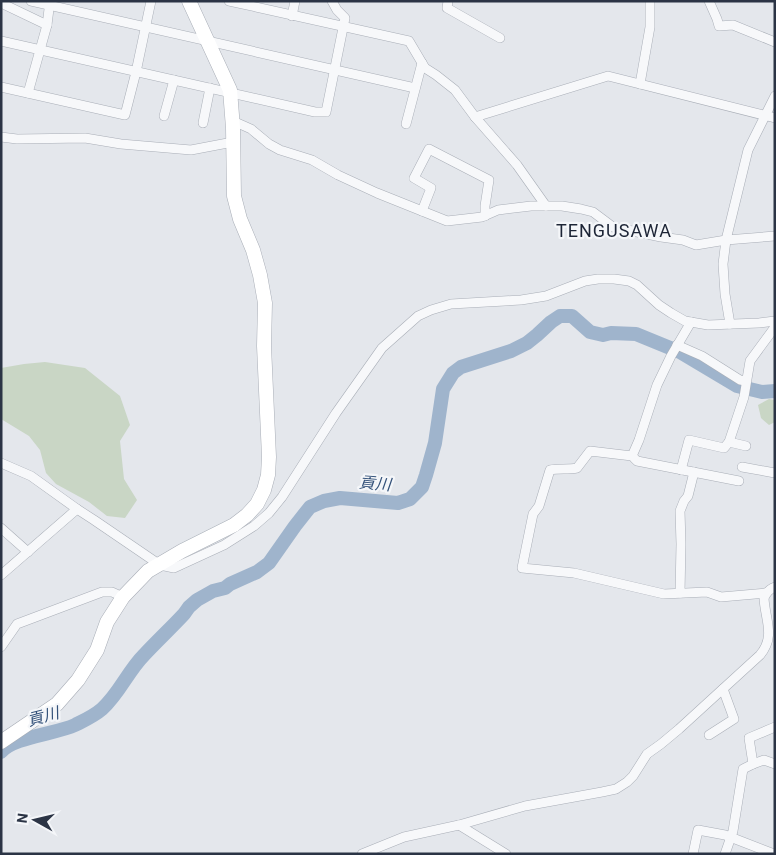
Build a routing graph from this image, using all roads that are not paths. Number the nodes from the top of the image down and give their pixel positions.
1 (31, 1) edge
2 (151, 1) edge
3 (189, 1) edge
4 (229, 1) edge
5 (295, 1) edge
6 (332, 1) edge
7 (448, 1) edge
8 (650, 1) edge
9 (709, 1) edge
10 (1, 3) edge
11 (50, 3) edge
12 (256, 4) edge
13 (292, 16) junction
14 (47, 25) junction
15 (343, 27) junction
16 (146, 28) junction
17 (500, 38) dead end
18 (1, 41) edge
19 (208, 42) junction
20 (775, 42) edge
21 (40, 50) junction
22 (422, 63) junction
23 (334, 71) junction
24 (136, 72) junction
25 (174, 80) junction
26 (640, 84) junction
27 (1, 87) edge
28 (210, 88) junction
29 (415, 88) junction
30 (28, 93) junction
31 (231, 93) junction
32 (775, 96) edge
33 (164, 116) dead end
34 (765, 116) junction
35 (475, 117) junction
36 (775, 118) edge
37 (233, 121) junction
38 (202, 123) dead end
39 (406, 124) dead end
40 (1, 137) edge
41 (233, 142) junction
42 (546, 206) junction
43 (422, 211) junction
44 (485, 216) junction
45 (775, 236) edge
46 (726, 240) junction
47 (775, 320) edge
48 (691, 322) junction
49 (730, 324) junction
50 (775, 327) edge
51 (677, 345) junction
52 (746, 382) junction
53 (729, 442) junction
54 (746, 446) dead end
55 (632, 456) junction
56 (1, 463) edge
57 (742, 467) dead end
58 (681, 470) junction
59 (694, 472) junction
60 (775, 473) edge
61 (739, 481) dead end
62 (76, 509) junction
63 (1, 528) edge
64 (28, 552) junction
65 (160, 565) junction
66 (1, 575) edge
67 (775, 587) edge
68 (680, 593) junction
69 (766, 593) junction
70 (123, 597) junction
71 (1, 647) edge
72 (723, 689) junction
73 (775, 727) edge
74 (709, 735) dead end
75 (1, 742) edge
76 (753, 764) junction
77 (775, 764) edge
78 (459, 824) junction
79 (731, 838) junction
80 (362, 854) edge
81 (506, 854) edge
82 (693, 854) edge
83 (726, 854) edge
84 (774, 854) edge

1 - 11 street
2 - 16 street
3 - 19 street
4 - 12 street
5 - 13 street
6 - 15 street
7 - 17 street
8 - 26 street
9 - 20 street
10 - 14 street
11 - 14 street
11 - 16 street
12 - 13 street
13 - 15 street
14 - 21 street
15 - 22 street
15 - 23 street
16 - 19 street
16 - 24 street
18 - 21 street
19 - 23 street
19 - 31 street
21 - 24 street
21 - 30 street
22 - 29 street
22 - 35 street
23 - 29 street
23 - 31 street
24 - 25 street
24 - 30 street
25 - 28 street
25 - 33 street
26 - 34 street
26 - 35 street
27 - 30 street
28 - 31 street
28 - 38 street
29 - 39 street
31 - 37 street
32 - 34 street
34 - 36 street
34 - 46 street
35 - 42 street
37 - 41 street
37 - 43 street
40 - 41 street
41 - 65 street
42 - 44 street
42 - 46 street
43 - 44 street
43 - 44 street
45 - 46 street
46 - 49 street
47 - 49 street
48 - 49 street
48 - 51 street
48 - 65 street
50 - 52 street
51 - 52 street
51 - 55 street
52 - 53 street
53 - 54 street
53 - 58 street
55 - 58 street
55 - 68 street
56 - 62 street
57 - 60 street
58 - 59 street
59 - 61 street
59 - 68 street
62 - 64 street
62 - 65 street
63 - 64 street
64 - 66 street
65 - 70 street
67 - 69 street
68 - 69 street
69 - 72 street
70 - 71 street
70 - 75 street
72 - 74 street
72 - 78 street
73 - 76 street
76 - 77 street
76 - 79 street
78 - 80 street
78 - 81 street
79 - 82 street
79 - 83 street
79 - 84 street

